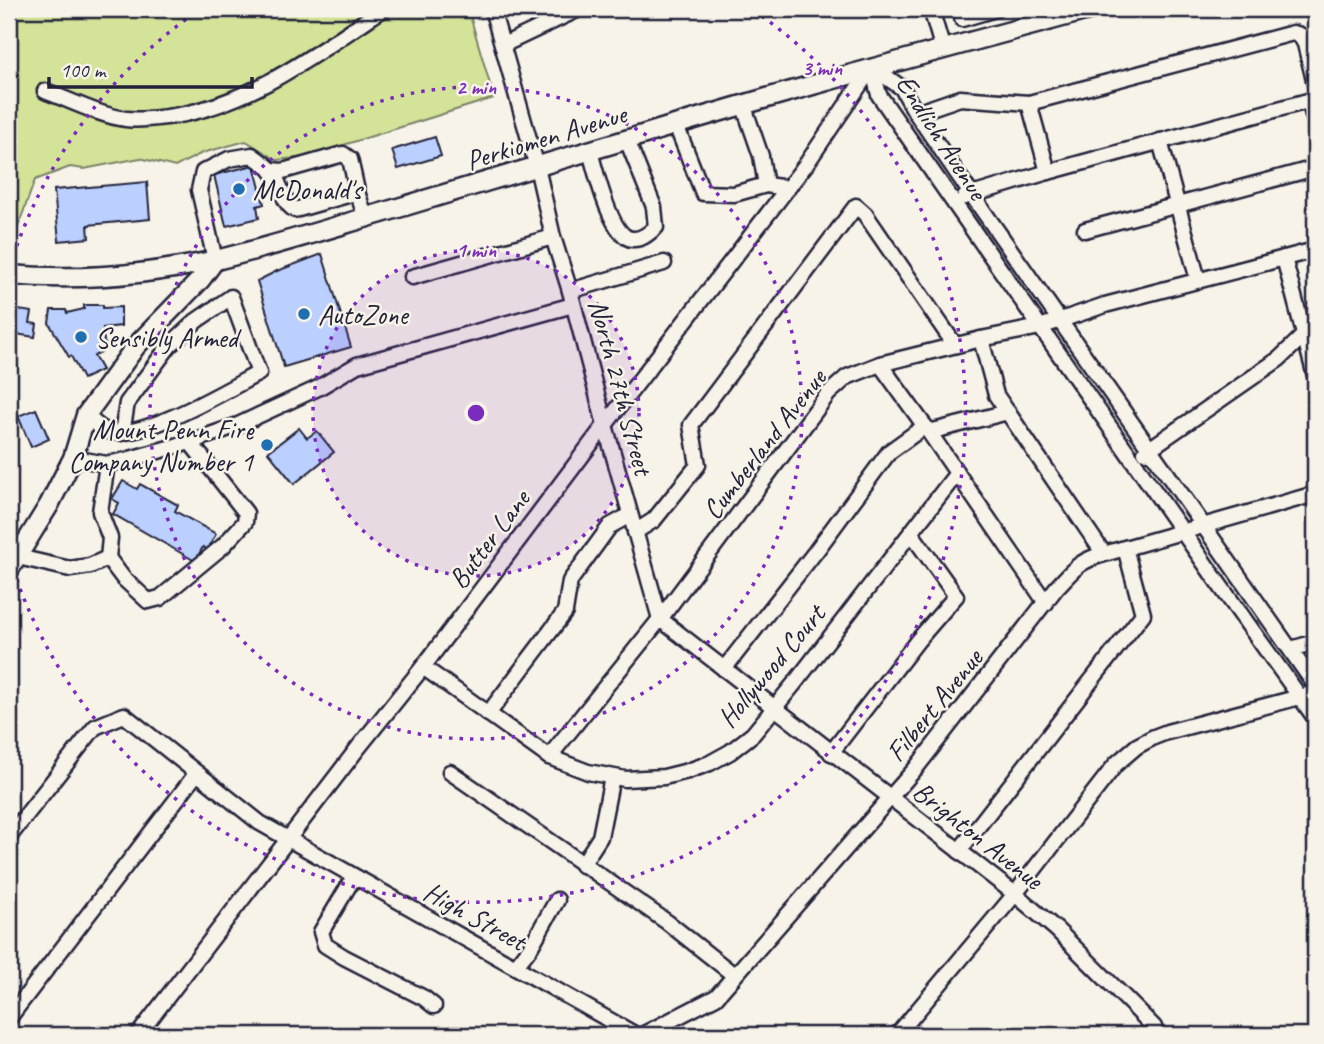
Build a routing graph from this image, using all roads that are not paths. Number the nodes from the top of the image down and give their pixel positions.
1 (383, 9) edge
2 (492, 9) edge
3 (579, 9) edge
4 (931, 9) edge
5 (996, 9) edge
6 (1091, 9) edge
7 (1037, 16) edge
8 (962, 19) dead end
9 (503, 45) junction
10 (943, 50) junction
11 (872, 68) junction
12 (1315, 84) edge
13 (45, 91) dead end
14 (1312, 100) edge
15 (1029, 103) junction
16 (743, 104) junction
17 (916, 113) junction
18 (1315, 122) edge
19 (676, 125) junction
20 (627, 140) junction
21 (1160, 141) junction
22 (590, 151) junction
23 (537, 167) junction
24 (1315, 168) edge
25 (271, 170) junction
26 (1048, 172) junction
27 (766, 185) junction
28 (788, 188) junction
29 (972, 194) junction
30 (358, 195) junction
31 (953, 200) junction
32 (1177, 205) junction
33 (366, 218) junction
34 (1085, 230) dead end
35 (553, 237) junction
36 (1315, 250) edge
37 (1284, 258) junction
38 (215, 260) junction
39 (664, 263) dead end
40 (9, 275) edge
41 (412, 277) dead end
42 (1198, 281) junction
43 (572, 298) junction
44 (1061, 320) junction
45 (1040, 327) junction
46 (1304, 335) junction
47 (981, 339) junction
48 (955, 345) junction
49 (880, 364) junction
50 (1315, 376) edge
51 (1008, 412) junction
52 (86, 415) junction
53 (605, 425) junction
54 (927, 429) junction
55 (122, 433) junction
56 (190, 442) junction
57 (1150, 448) junction
58 (73, 458) junction
59 (1133, 460) junction
60 (107, 464) junction
61 (957, 473) junction
62 (1315, 494) edge
63 (630, 515) junction
64 (1205, 525) junction
65 (1182, 531) junction
66 (635, 532) junction
67 (911, 533) junction
68 (1125, 548) junction
69 (1104, 554) junction
70 (108, 558) junction
71 (13, 563) edge
72 (1046, 603) junction
73 (660, 619) junction
74 (1315, 642) edge
75 (1290, 649) junction
76 (423, 667) junction
77 (724, 669) junction
78 (1315, 685) edge
79 (1308, 695) edge
80 (774, 708) junction
81 (488, 714) junction
82 (1315, 718) edge
83 (831, 753) junction
84 (550, 757) junction
85 (450, 772) dead end
86 (197, 774) junction
87 (612, 777) junction
88 (890, 798) junction
89 (9, 837) edge
90 (288, 841) junction
91 (959, 851) junction
92 (582, 865) junction
93 (355, 877) junction
94 (1015, 894) junction
95 (557, 900) dead end
96 (516, 967) junction
97 (734, 975) junction
98 (433, 1006) dead end
99 (9, 1018) edge
100 (1151, 1031) edge
101 (138, 1035) edge
102 (636, 1035) edge
103 (642, 1035) edge
104 (898, 1035) edge

1 - 13 street
2 - 9 street, North 27th Street
3 - 9 street
4 - 10 street
5 - 8 street
6 - 7 main road, Perkiomen Avenue
7 - 10 main road, Perkiomen Avenue
9 - 23 street, North 27th Street
10 - 11 main road, Perkiomen Avenue
11 - 16 main road, Perkiomen Avenue
11 - 17 street, Endlich Avenue
11 - 28 street, Butter Lane
11 - 31 street, Endlich Avenue
12 - 15 street
14 - 18 street
14 - 21 street
15 - 17 street
15 - 26 street
16 - 19 main road, Perkiomen Avenue
16 - 27 street
17 - 29 street, Endlich Avenue
19 - 20 main road, Perkiomen Avenue
19 - 27 street
20 - 22 main road, Perkiomen Avenue
20 - 22 street
21 - 26 street
21 - 32 street
22 - 23 main road, Perkiomen Avenue
23 - 33 main road, Perkiomen Avenue
23 - 35 street, North 27th Street
24 - 32 street
25 - 30 street
25 - 30 street
25 - 38 street
26 - 29 street
27 - 28 street
28 - 53 street, Butter Lane
29 - 31 street
29 - 44 street, Endlich Avenue
30 - 33 street
31 - 45 street, Endlich Avenue
32 - 34 street
32 - 42 street
33 - 38 main road, Perkiomen Avenue
35 - 41 street
35 - 43 street, North 27th Street
36 - 37 street, Cumberland Avenue
37 - 42 street, Cumberland Avenue
37 - 46 street
38 - 40 main road, Perkiomen Avenue
38 - 52 main road
39 - 43 street
42 - 44 street, Cumberland Avenue
43 - 53 street, North 27th Street
43 - 56 street
44 - 45 street, Cumberland Avenue
44 - 57 street, Endlich Avenue
45 - 47 street, Cumberland Avenue
45 - 59 street, Endlich Avenue
46 - 50 street
46 - 57 street
47 - 48 street, Cumberland Avenue
47 - 51 street
48 - 49 street, Cumberland Avenue
48 - 66 street
49 - 54 street
49 - 73 street, Cumberland Avenue
51 - 54 street
51 - 69 street
52 - 55 street
52 - 58 main road
53 - 63 street, North 27th Street
53 - 76 street, Butter Lane
54 - 61 street
54 - 77 street
55 - 55 street
56 - 60 street
56 - 70 street
57 - 59 street
57 - 64 street, Endlich Avenue
58 - 60 street
58 - 71 main road
59 - 65 street, Endlich Avenue
60 - 70 street
61 - 67 street, Hollywood Court
61 - 72 street
62 - 64 street, Filbert Avenue
63 - 66 street, North 27th Street
63 - 81 street
64 - 65 street, Filbert Avenue
64 - 75 street, Endlich Avenue
65 - 68 street, Filbert Avenue
65 - 79 street, Endlich Avenue
66 - 73 street, North 27th Street
67 - 80 street, Hollywood Court
67 - 83 street
68 - 69 street, Filbert Avenue
68 - 91 street
69 - 72 street, Filbert Avenue
70 - 71 street
72 - 88 street, Filbert Avenue
73 - 77 street, Brighton Avenue
73 - 84 street, Cumberland Avenue
74 - 75 street
75 - 78 street, Endlich Avenue
76 - 81 street, Hollywood Court
76 - 90 street, Butter Lane
77 - 80 street, Brighton Avenue
79 - 82 street, Endlich Avenue
79 - 94 street
80 - 83 street, Brighton Avenue
80 - 87 street, Hollywood Court
81 - 84 street, Hollywood Court
83 - 88 street, Brighton Avenue
84 - 87 street, Hollywood Court
85 - 92 street
86 - 89 street, High Street
86 - 90 street, High Street
86 - 99 street
87 - 92 street
88 - 91 street, Brighton Avenue
88 - 97 street, Filbert Avenue
90 - 93 street, High Street
90 - 101 street, Butter Lane
91 - 94 street, Brighton Avenue
92 - 97 street
93 - 96 street, High Street
93 - 98 street
94 - 100 street, Brighton Avenue
94 - 104 street
95 - 96 street
96 - 102 street, High Street
97 - 103 street, Filbert Avenue

